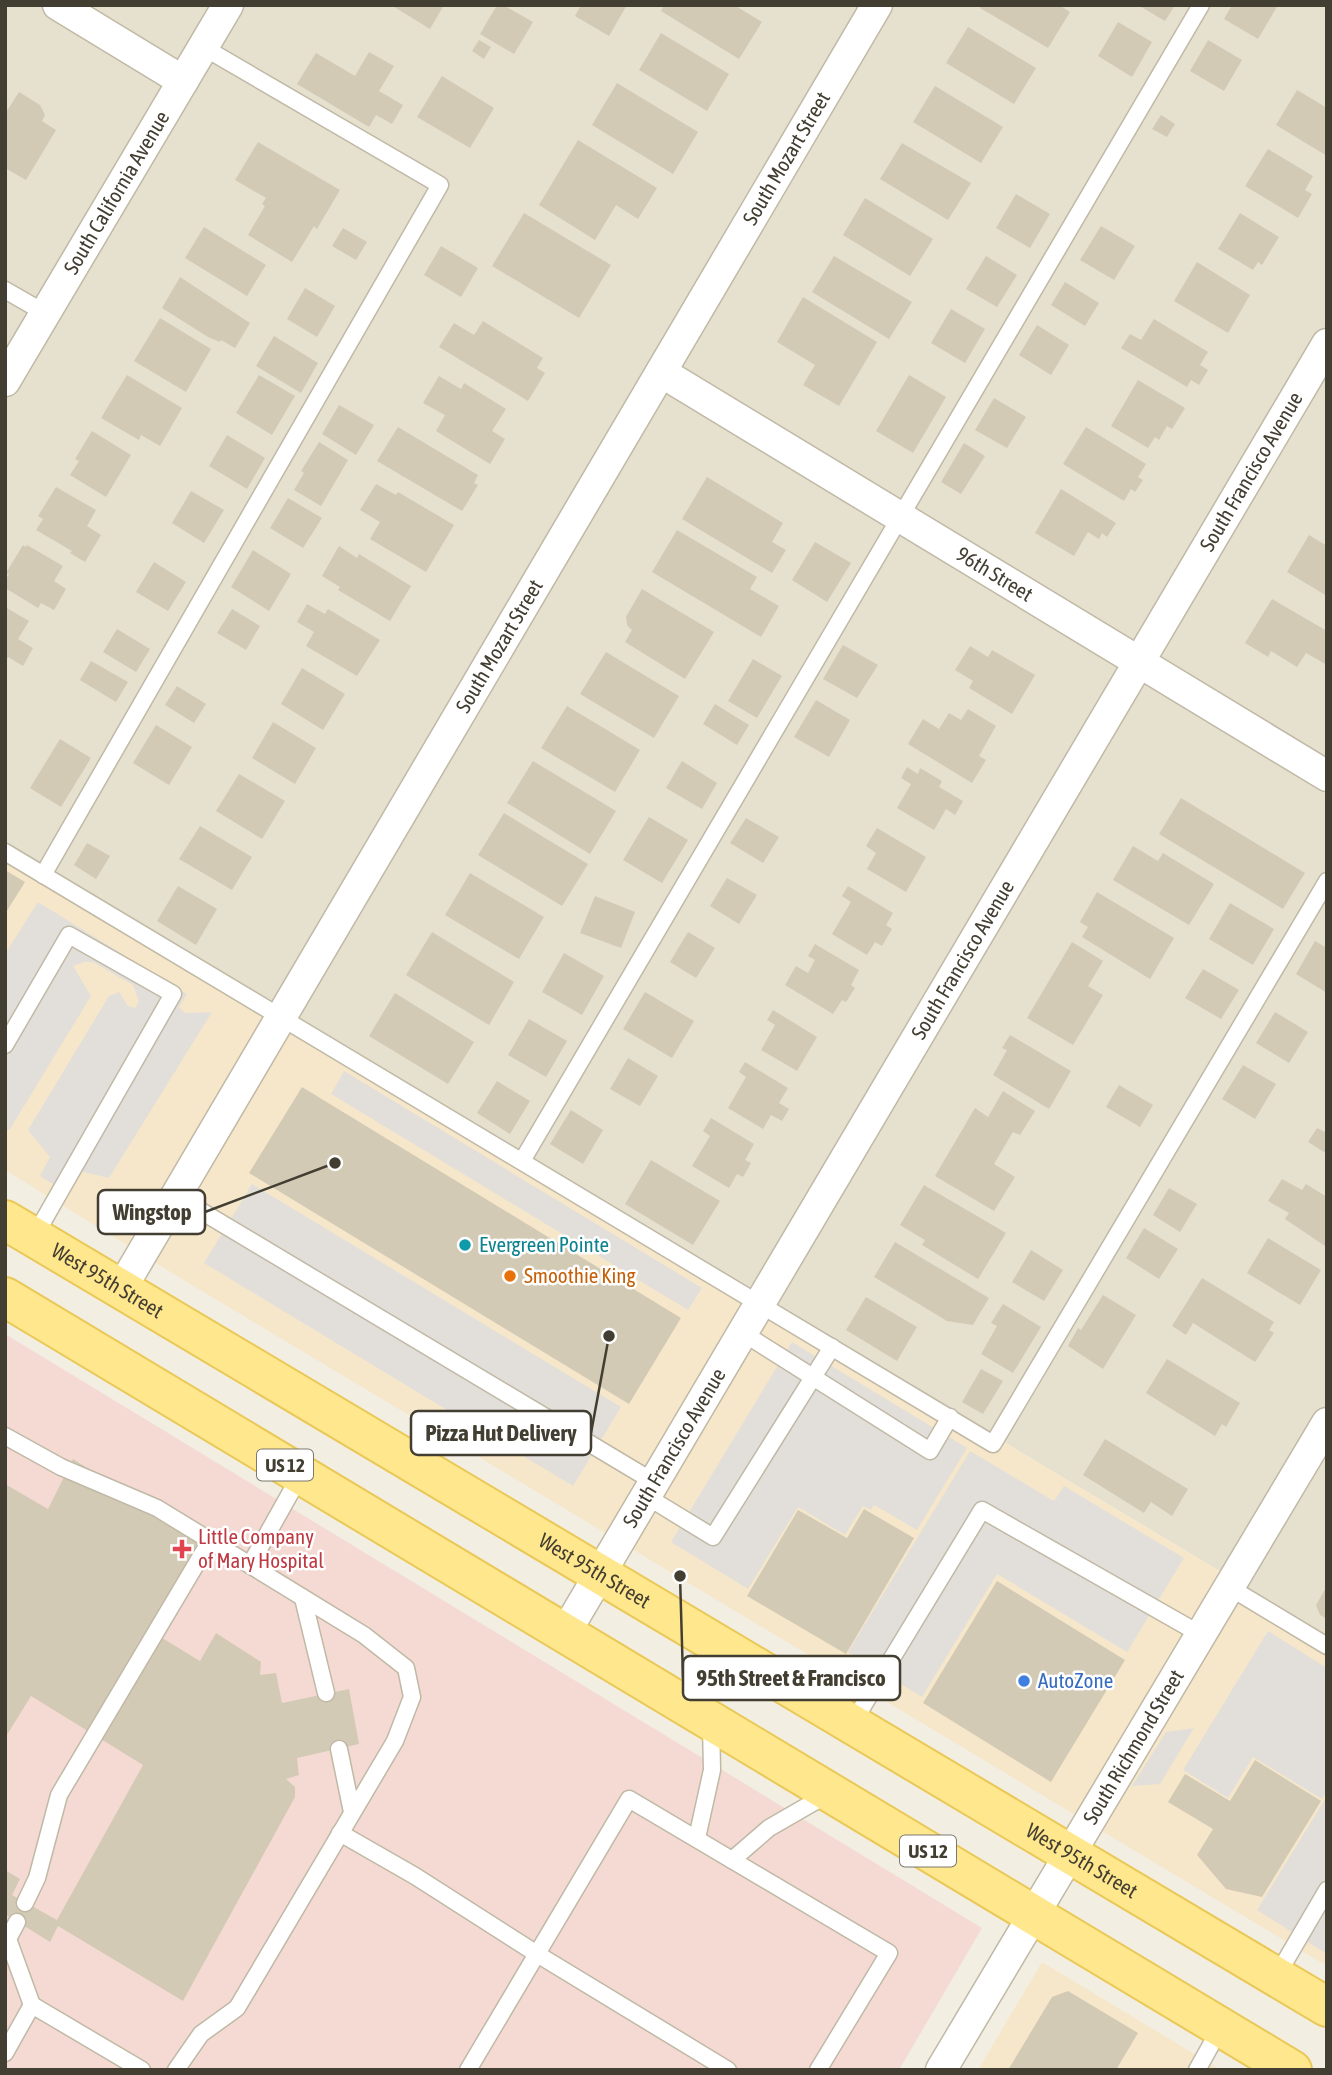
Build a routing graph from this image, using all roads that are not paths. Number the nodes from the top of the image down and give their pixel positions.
1 (58, 5) edge
2 (228, 5) edge
3 (877, 5) edge
4 (1201, 5) edge
5 (203, 47) junction
6 (183, 81) junction
7 (5, 290) edge
8 (45, 313) junction
9 (1327, 344) edge
10 (661, 372) junction
11 (5, 380) edge
12 (900, 517) junction
13 (1139, 662) junction
14 (1327, 776) edge
15 (5, 852) edge
16 (43, 875) junction
17 (1327, 881) edge
18 (281, 1017) junction
19 (5, 1045) edge
20 (522, 1161) junction
21 (176, 1196) junction
22 (19, 1229) edge
23 (121, 1289) junction
24 (5, 1297) edge
25 (760, 1303) junction
26 (743, 1333) junction
27 (832, 1347) junction
28 (814, 1378) junction
29 (950, 1417) junction
30 (1327, 1423) edge
31 (5, 1436) edge
32 (301, 1474) junction
33 (650, 1489) junction
34 (210, 1541) junction
35 (250, 1565) junction
36 (599, 1574) junction
37 (1228, 1587) junction
38 (303, 1598) junction
39 (565, 1633) junction
40 (1200, 1634) junction
41 (1327, 1646) edge
42 (326, 1693) dead end
43 (711, 1720) junction
44 (852, 1724) junction
45 (339, 1749) dead end
46 (831, 1793) junction
47 (352, 1812) junction
48 (340, 1833) junction
49 (697, 1838) junction
50 (1069, 1854) junction
51 (732, 1860) junction
52 (1327, 1890) edge
53 (25, 1903) dead end
54 (1033, 1914) junction
55 (17, 1922) dead end
56 (537, 1954) junction
57 (1276, 1977) junction
58 (32, 2005) junction
59 (1327, 2007) edge
60 (1221, 2027) junction
61 (5, 2053) edge
62 (142, 2070) edge
63 (176, 2070) edge
64 (468, 2070) edge
65 (728, 2070) edge
66 (818, 2070) edge
67 (941, 2070) edge
68 (1197, 2070) edge
69 (1292, 2070) edge

1 - 6 street
2 - 5 street, South California Avenue
3 - 10 street, South Mozart Street
4 - 12 lane
5 - 6 street, South California Avenue
5 - 16 lane
6 - 8 street, South California Avenue
7 - 8 lane
8 - 11 street, South California Avenue
9 - 13 street, South Francisco Avenue
10 - 12 street, 96th Street
10 - 18 street, South Mozart Street
12 - 13 street, 96th Street
12 - 20 lane
13 - 14 street, 96th Street
13 - 25 street, South Francisco Avenue
15 - 16 lane
16 - 18 lane
17 - 29 lane
18 - 20 lane
18 - 21 street, South Mozart Street
19 - 22 lane
20 - 25 lane
21 - 23 street, South Mozart Street
21 - 33 lane
22 - 23 main road, West 95th Street
23 - 36 main road, West 95th Street
24 - 32 main road, US 12
25 - 26 street, South Francisco Avenue
25 - 27 lane
26 - 28 lane
26 - 33 street, South Francisco Avenue
27 - 28 lane
27 - 29 lane
28 - 29 lane
28 - 33 lane
30 - 37 street, South Richmond Street
31 - 34 lane
32 - 35 lane
32 - 39 main road, US 12
33 - 36 street, South Francisco Avenue
34 - 35 lane
34 - 53 lane
35 - 38 lane
36 - 39 street, South Francisco Avenue
36 - 44 main road, West 95th Street
37 - 40 street, South Richmond Street
37 - 41 lane
38 - 42 lane
38 - 47 lane
39 - 43 main road, US 12
40 - 44 lane
40 - 50 street, South Richmond Street
43 - 46 main road, US 12
43 - 49 lane
44 - 50 main road, West 95th Street
45 - 47 lane
46 - 51 lane
46 - 54 main road, US 12
47 - 48 lane
48 - 56 lane
48 - 63 lane
49 - 51 lane
49 - 56 lane
50 - 54 street, South Richmond Street
50 - 57 main road, West 95th Street
51 - 66 lane
52 - 57 lane
54 - 60 main road, US 12
54 - 67 street, South Richmond Street
55 - 58 lane
56 - 64 lane
56 - 65 lane
57 - 59 main road, West 95th Street
58 - 61 lane
58 - 62 lane
60 - 68 lane
60 - 69 main road, US 12

